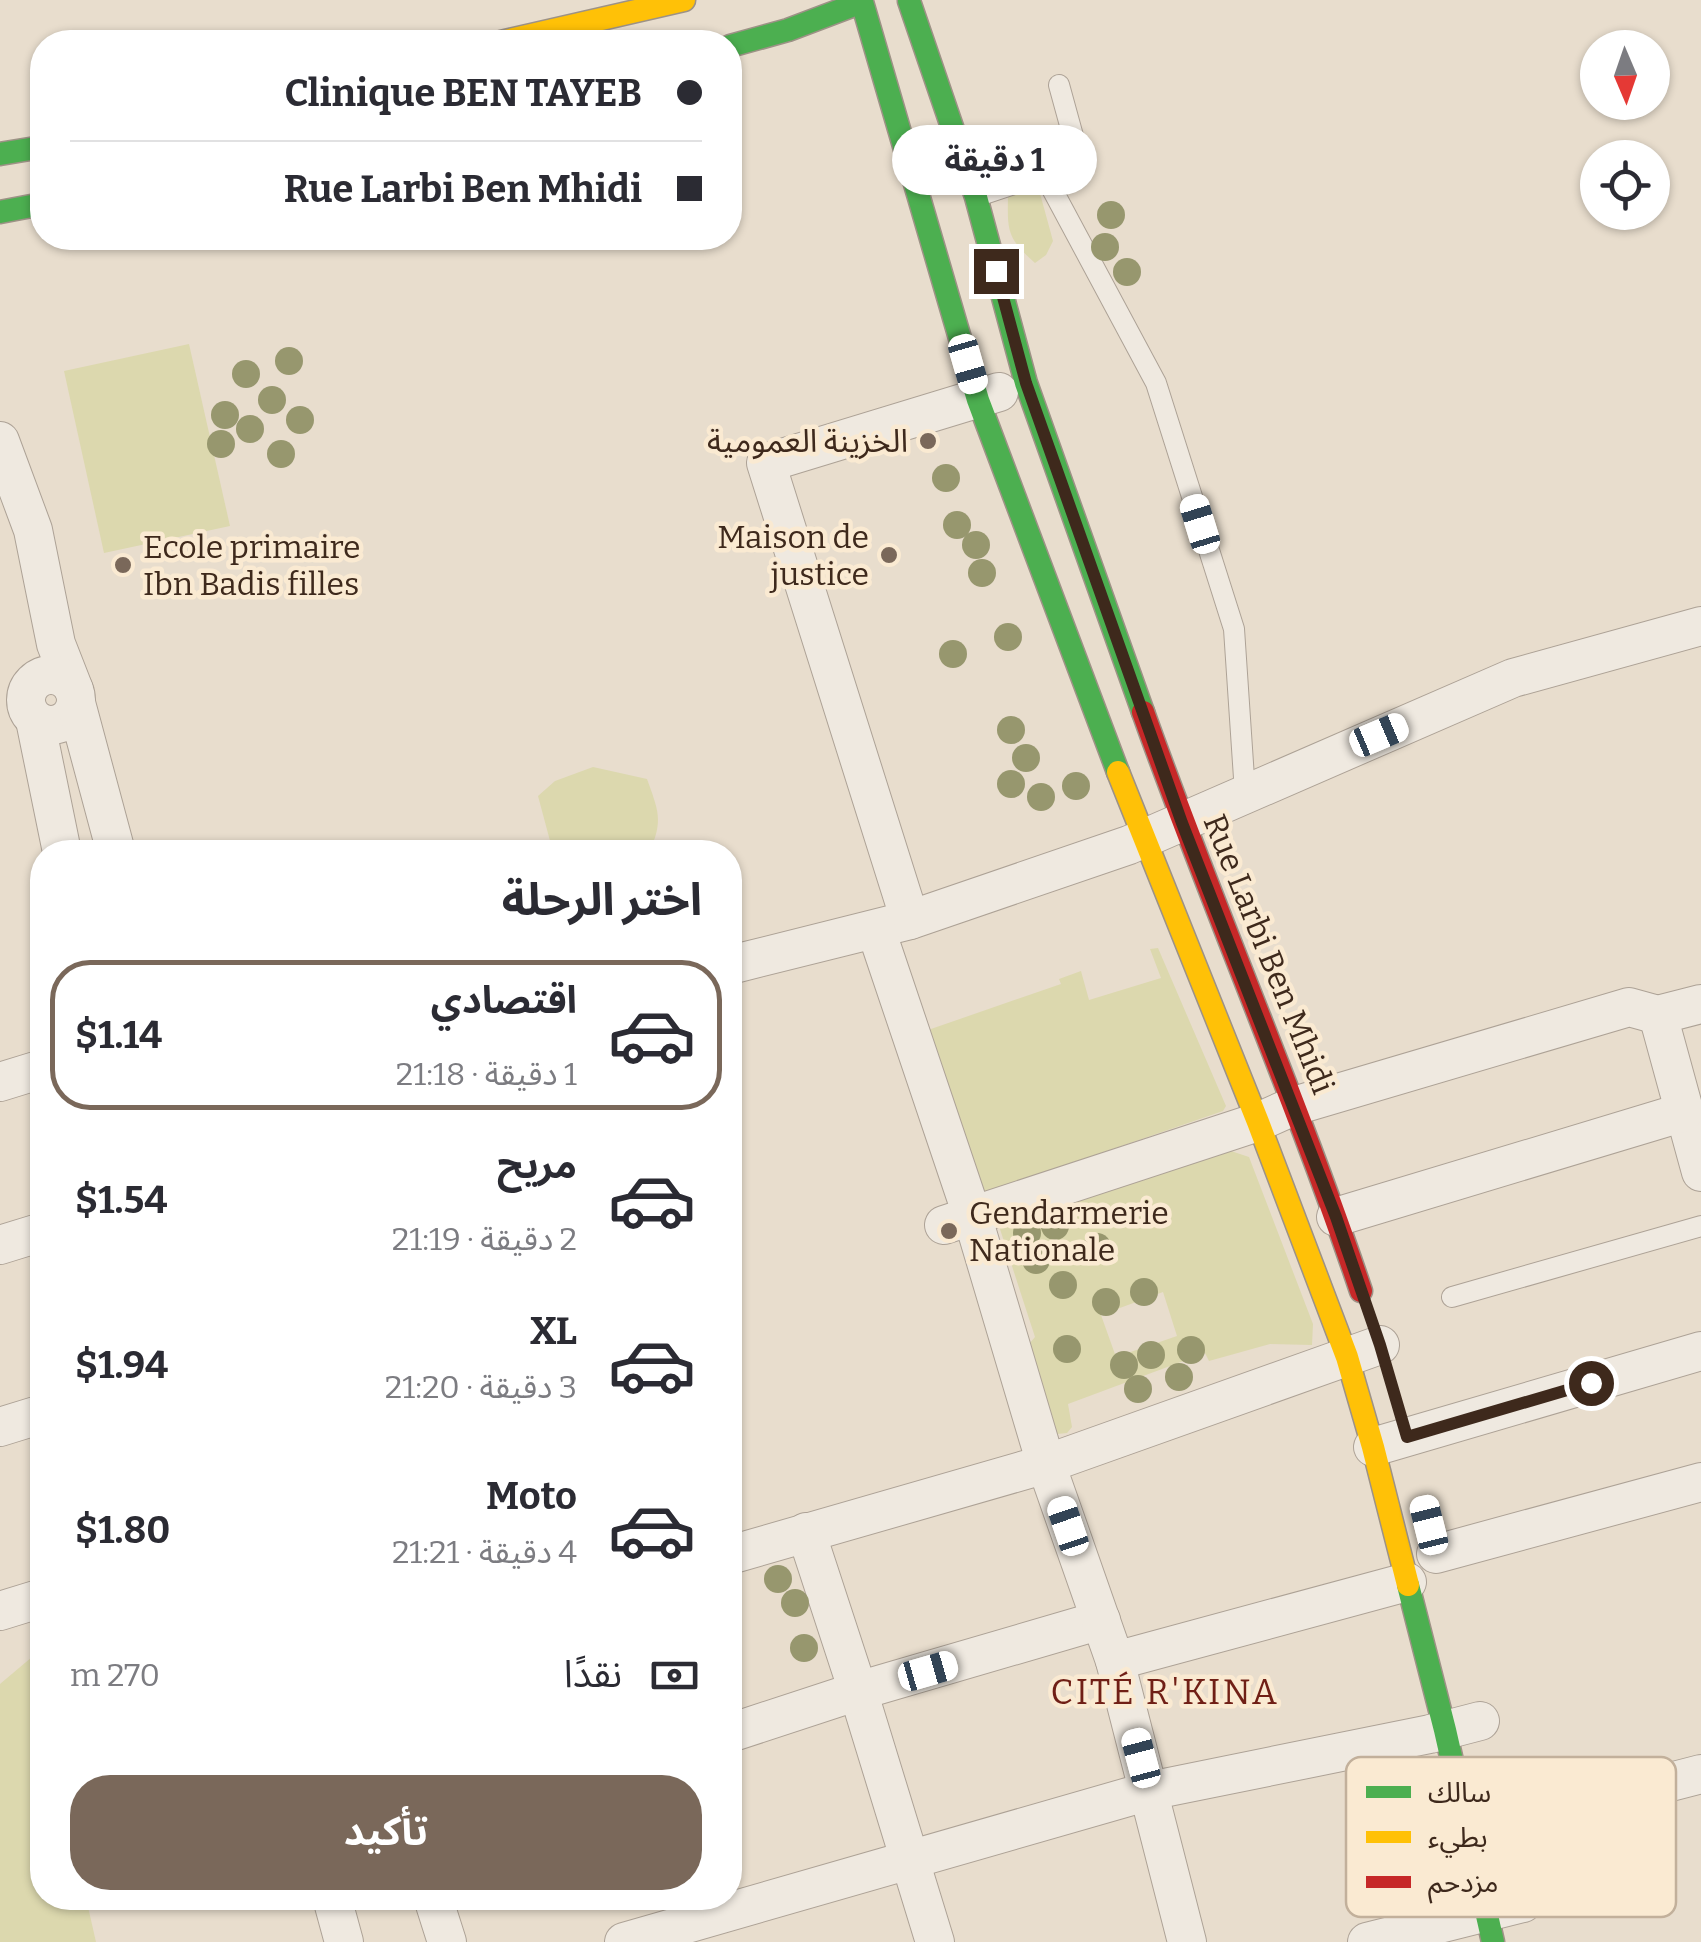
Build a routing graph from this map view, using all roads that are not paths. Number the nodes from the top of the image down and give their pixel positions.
1 (684, 0) edge
2 (909, 0) edge
3 (861, 1) edge
4 (553, 30) edge
5 (742, 43) edge
6 (1059, 85) dead end
7 (30, 150) edge
8 (0, 154) edge
9 (1044, 174) junction
10 (976, 196) junction
11 (30, 206) edge
12 (0, 212) edge
13 (1026, 383) junction
14 (978, 400) junction
15 (0, 441) edge
16 (1701, 626) edge
17 (56, 644) junction
18 (75, 696) junction
19 (23, 709) edge
20 (1245, 793) junction
21 (1182, 823) junction
22 (59, 840) edge
23 (113, 840) edge
24 (1143, 840) junction
25 (893, 925) junction
26 (742, 962) edge
27 (1701, 1004) edge
28 (1658, 1015) junction
29 (30, 1073) edge
30 (0, 1082) edge
31 (1294, 1106) junction
32 (1684, 1112) junction
33 (1258, 1122) junction
34 (1701, 1172) edge
35 (1336, 1217) junction
36 (958, 1220) junction
37 (1701, 1226) edge
38 (30, 1236) edge
39 (0, 1245) edge
40 (1452, 1297) dead end
41 (1371, 1340) junction
42 (1701, 1351) edge
43 (30, 1418) edge
44 (0, 1427) edge
45 (1398, 1439) junction
46 (1046, 1464) junction
47 (1701, 1482) edge
48 (806, 1532) junction
49 (742, 1551) edge
50 (1429, 1562) junction
51 (30, 1602) edge
52 (0, 1611) edge
53 (1101, 1620) junction
54 (1115, 1661) junction
55 (858, 1692) junction
56 (1471, 1724) junction
57 (742, 1728) edge
58 (1478, 1757) edge
59 (1701, 1774) edge
60 (1676, 1780) edge
61 (1149, 1790) junction
62 (908, 1859) junction
63 (742, 1908) edge
64 (335, 1910) edge
65 (437, 1910) edge
66 (733, 1910) edge
67 (1490, 1917) edge
68 (344, 1942) edge
69 (447, 1942) edge
70 (624, 1942) edge
71 (934, 1942) edge
72 (1187, 1942) edge
73 (1367, 1942) edge

1 - 4 street
2 - 3 street
2 - 10 street, Rue Larbi Ben Mhidi
3 - 5 street
3 - 14 street, Rue Larbi Ben Mhidi
6 - 9 lane
7 - 8 street
9 - 10 lane
9 - 20 lane
10 - 13 street, Rue Larbi Ben Mhidi
11 - 12 street
13 - 14 street
13 - 21 street, Rue Larbi Ben Mhidi
14 - 24 street, Rue Larbi Ben Mhidi
14 - 25 street
15 - 17 street
16 - 20 street
17 - 18 street
17 - 19 street
18 - 19 street
18 - 23 street
19 - 22 street
20 - 21 street
21 - 24 street
21 - 31 street, Rue Larbi Ben Mhidi
24 - 25 street
24 - 33 street, Rue Larbi Ben Mhidi
25 - 26 street
25 - 36 street
27 - 28 street
28 - 31 street
28 - 32 street
29 - 30 street
31 - 33 street
31 - 35 street, Rue Larbi Ben Mhidi
32 - 34 street
32 - 35 street
33 - 36 street
33 - 41 street, Rue Larbi Ben Mhidi
35 - 41 street, Rue Larbi Ben Mhidi
36 - 46 street
37 - 40 lane
38 - 39 street
41 - 45 street, Rue Larbi Ben Mhidi
41 - 46 street
42 - 45 street
43 - 44 street
45 - 50 street, Rue Larbi Ben Mhidi
46 - 48 street
46 - 53 street
47 - 50 street
48 - 49 street
48 - 55 street
50 - 54 street
50 - 56 street, Rue Larbi Ben Mhidi
51 - 52 street
53 - 54 street
53 - 55 street
54 - 61 street
55 - 57 street
55 - 62 street
56 - 58 street, Rue Larbi Ben Mhidi
56 - 61 street
59 - 60 street
61 - 62 street
61 - 72 street
62 - 63 street
62 - 71 street
64 - 68 street
65 - 69 street
66 - 70 street
67 - 73 street

